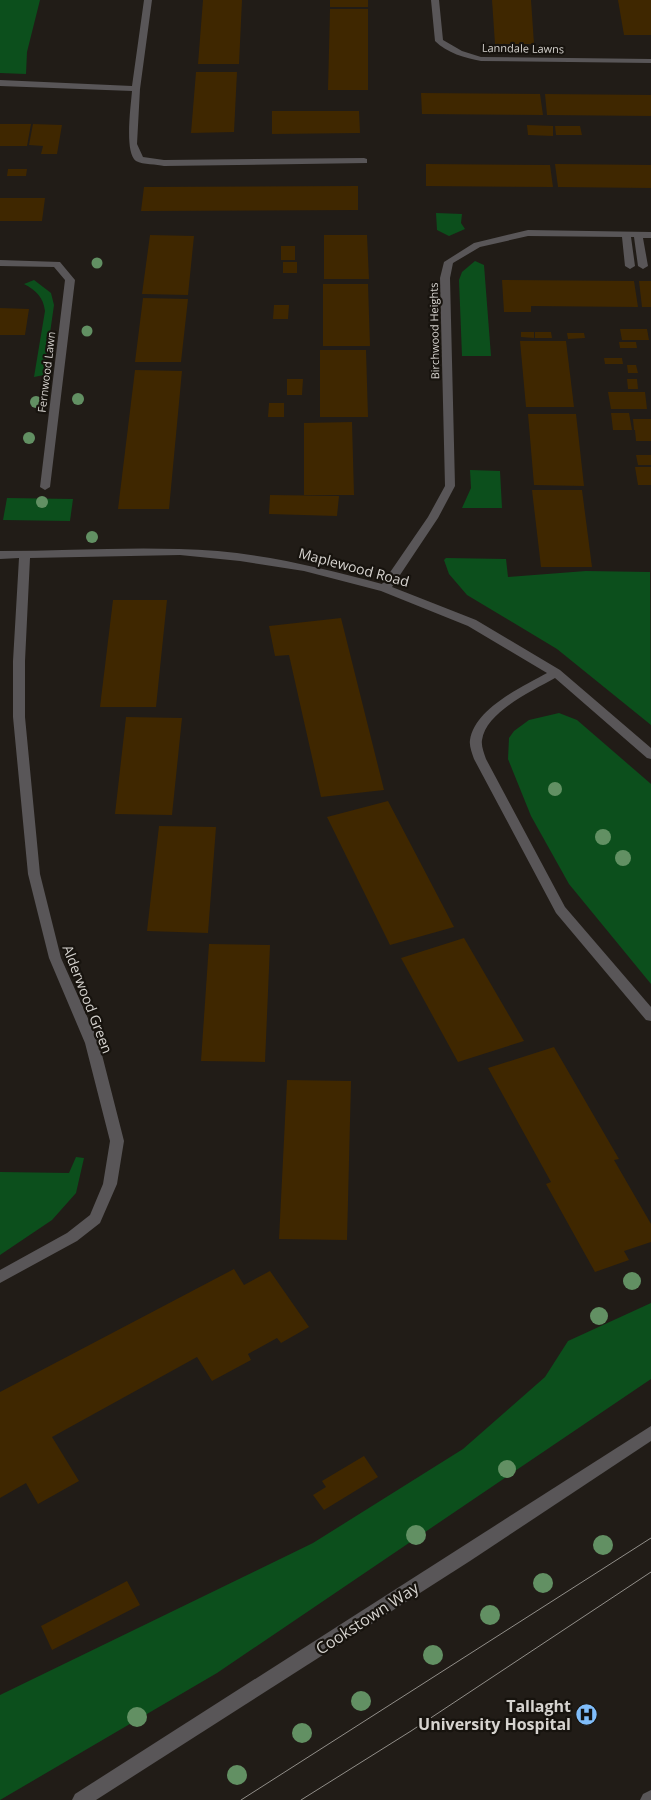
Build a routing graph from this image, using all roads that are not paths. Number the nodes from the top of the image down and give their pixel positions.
1 (148, 0) edge
2 (435, 0) edge
3 (651, 61) edge
4 (0, 83) edge
5 (136, 90) junction
6 (364, 161) dead end
7 (626, 234) junction
8 (638, 234) junction
9 (651, 235) edge
10 (0, 263) edge
11 (630, 266) dead end
12 (643, 266) dead end
13 (45, 487) dead end
14 (25, 554) junction
15 (0, 555) edge
16 (385, 588) junction
17 (556, 673) junction
18 (651, 754) edge
19 (651, 1016) edge
20 (0, 1277) edge
21 (651, 1433) edge
22 (81, 1800) edge

1 - 5 street
2 - 3 street, Lanndale Lawns
4 - 5 street
5 - 6 street
7 - 8 street, Birchwood Heights
7 - 11 street
7 - 16 street, Birchwood Heights
8 - 9 street, Birchwood Heights
8 - 12 street
10 - 13 street, Fernwood Lawn
14 - 15 street, Maplewood Road
14 - 16 street, Maplewood Road
14 - 20 street, Alderwood Green
16 - 17 street, Maplewood Road
17 - 18 street, Maplewood Road
17 - 19 street
21 - 22 street, Cookstown Way

